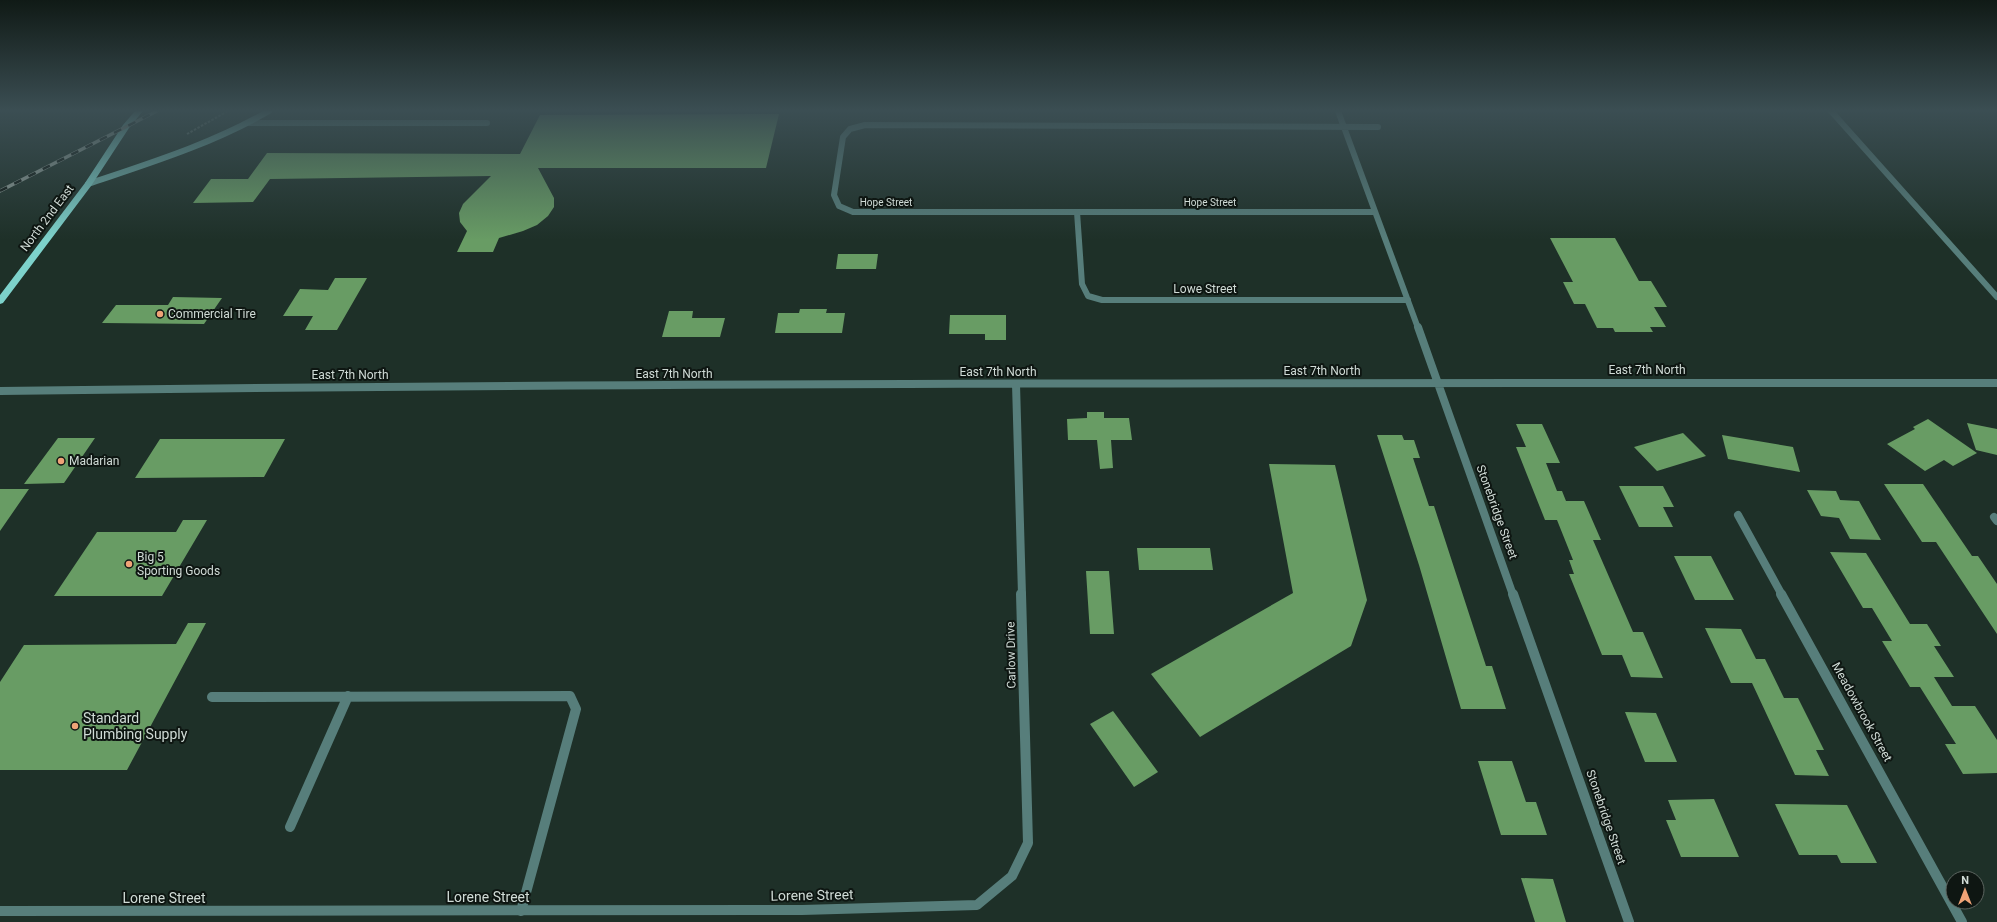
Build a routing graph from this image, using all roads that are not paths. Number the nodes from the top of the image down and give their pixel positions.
1 (108, 154) edge
2 (180, 154) edge
3 (840, 154) edge
4 (1354, 154) edge
5 (1869, 154) edge
6 (88, 184) junction
7 (1077, 212) junction
8 (1375, 212) junction
9 (1997, 297) edge
10 (1408, 300) junction
11 (0, 301) edge
12 (1438, 382) junction
13 (1997, 383) edge
14 (1016, 384) junction
15 (0, 391) edge
16 (1738, 515) dead end
17 (212, 696) dead end
18 (348, 696) junction
19 (290, 827) dead end
20 (977, 905) joint
21 (0, 911) edge
22 (521, 911) junction
23 (1629, 922) edge
24 (1962, 922) edge

1 - 6 main road, North 2nd East
2 - 6 main road
3 - 7 street, Hope Street
4 - 8 street, Stonebridge Street
5 - 9 street
6 - 11 main road, North 2nd East
7 - 8 street, Hope Street
7 - 10 street, Lowe Street
8 - 10 street, Stonebridge Street
10 - 12 street, Stonebridge Street
12 - 13 street, East 7th North
12 - 14 street, East 7th North
12 - 23 street, Stonebridge Street
14 - 15 street, East 7th North
14 - 20 street, Carlow Drive
16 - 24 street, Meadowbrook Street
17 - 18 street
18 - 19 street
18 - 22 street
20 - 22 street, Lorene Street
21 - 22 street, Lorene Street

